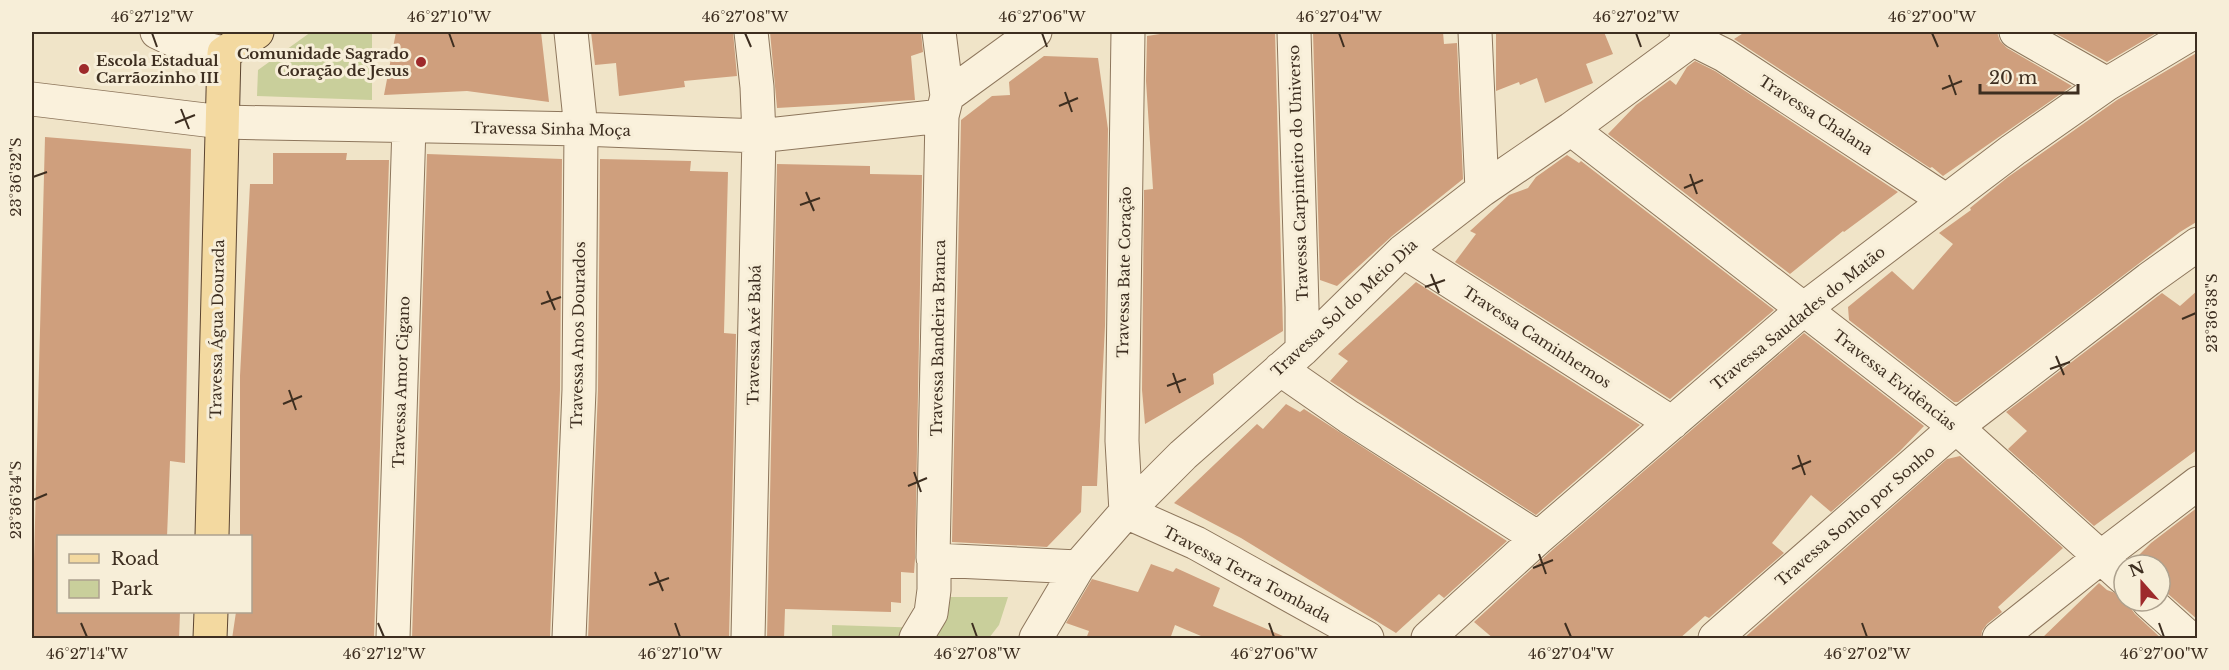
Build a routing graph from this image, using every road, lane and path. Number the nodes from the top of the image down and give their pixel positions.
1 (157, 32) edge
2 (257, 32) edge
3 (571, 32) edge
4 (751, 32) edge
5 (939, 32) edge
6 (1035, 32) edge
7 (1128, 32) edge
8 (1294, 32) edge
9 (1475, 32) edge
10 (2016, 32) edge
11 (2194, 32) edge
12 (1694, 34) edge
13 (224, 53) junction
14 (2107, 84) junction
15 (32, 99) edge
16 (944, 106) junction
17 (222, 122) junction
18 (409, 126) junction
19 (581, 129) junction
20 (1571, 129) junction
21 (759, 136) junction
22 (1482, 190) junction
23 (1945, 200) junction
24 (2198, 244) edge
25 (1403, 251) junction
26 (1805, 309) junction
27 (1291, 359) junction
28 (1672, 423) junction
29 (1956, 427) junction
30 (2198, 483) edge
31 (1126, 512) junction
32 (212, 535) edge
33 (1538, 538) junction
34 (2126, 553) edge
35 (934, 560) junction
36 (1078, 567) junction
37 (2112, 567) edge
38 (211, 613) edge
39 (2161, 613) edge
40 (210, 639) edge
41 (393, 639) edge
42 (569, 639) edge
43 (748, 639) edge
44 (916, 639) edge
45 (1036, 639) edge
46 (1367, 639) edge
47 (1428, 639) edge
48 (1715, 639) edge
49 (2000, 639) edge
50 (2189, 639) edge

1 - 13 street
2 - 13 main road
3 - 19 street, Travessa Anos Dourados
4 - 21 street, Travessa Axé Babá
5 - 16 street, Travessa Bandeira Branca
6 - 16 street, Travessa Sinha Moça
7 - 31 street, Travessa Bate Coração
8 - 27 street, Travessa Carpinteiro do Universo
9 - 22 street
10 - 14 street
11 - 14 street, Travessa Saudades do Matão
12 - 20 street, Travessa Sol do Meio Dia
12 - 23 street, Travessa Chalana
13 - 17 main road, Travessa Água Dourada
14 - 23 street, Travessa Saudades do Matão
15 - 17 street, Travessa Sinha Moça
16 - 21 street, Travessa Sinha Moça
16 - 35 street, Travessa Bandeira Branca
17 - 18 street, Travessa Sinha Moça
17 - 32 main road, Travessa Água Dourada
18 - 19 street, Travessa Sinha Moça
18 - 41 street, Travessa Amor Cigano
19 - 21 street, Travessa Sinha Moça
19 - 42 street, Travessa Anos Dourados
20 - 22 street, Travessa Sol do Meio Dia
20 - 26 street, Travessa Evidências
21 - 43 street, Travessa Axé Babá
22 - 25 street, Travessa Sol do Meio Dia
23 - 26 street, Travessa Saudades do Matão
24 - 29 street, Travessa Sonho por Sonho
25 - 27 street, Travessa Sol do Meio Dia
25 - 28 street, Travessa Caminhemos
26 - 28 street, Travessa Saudades do Matão
26 - 29 street, Travessa Evidências
27 - 31 street, Travessa Sol do Meio Dia
27 - 33 street
28 - 33 street, Travessa Saudades do Matão
29 - 37 street, Travessa Evidências
29 - 48 street, Travessa Sonho por Sonho
30 - 34 street
31 - 36 street, Travessa Sol do Meio Dia
31 - 46 street, Travessa Terra Tombada
33 - 47 street, Travessa Saudades do Matão
35 - 36 street
35 - 44 street, Travessa Bandeira Branca
36 - 45 street, Travessa Sol do Meio Dia
37 - 49 street
38 - 40 main road
39 - 50 street

